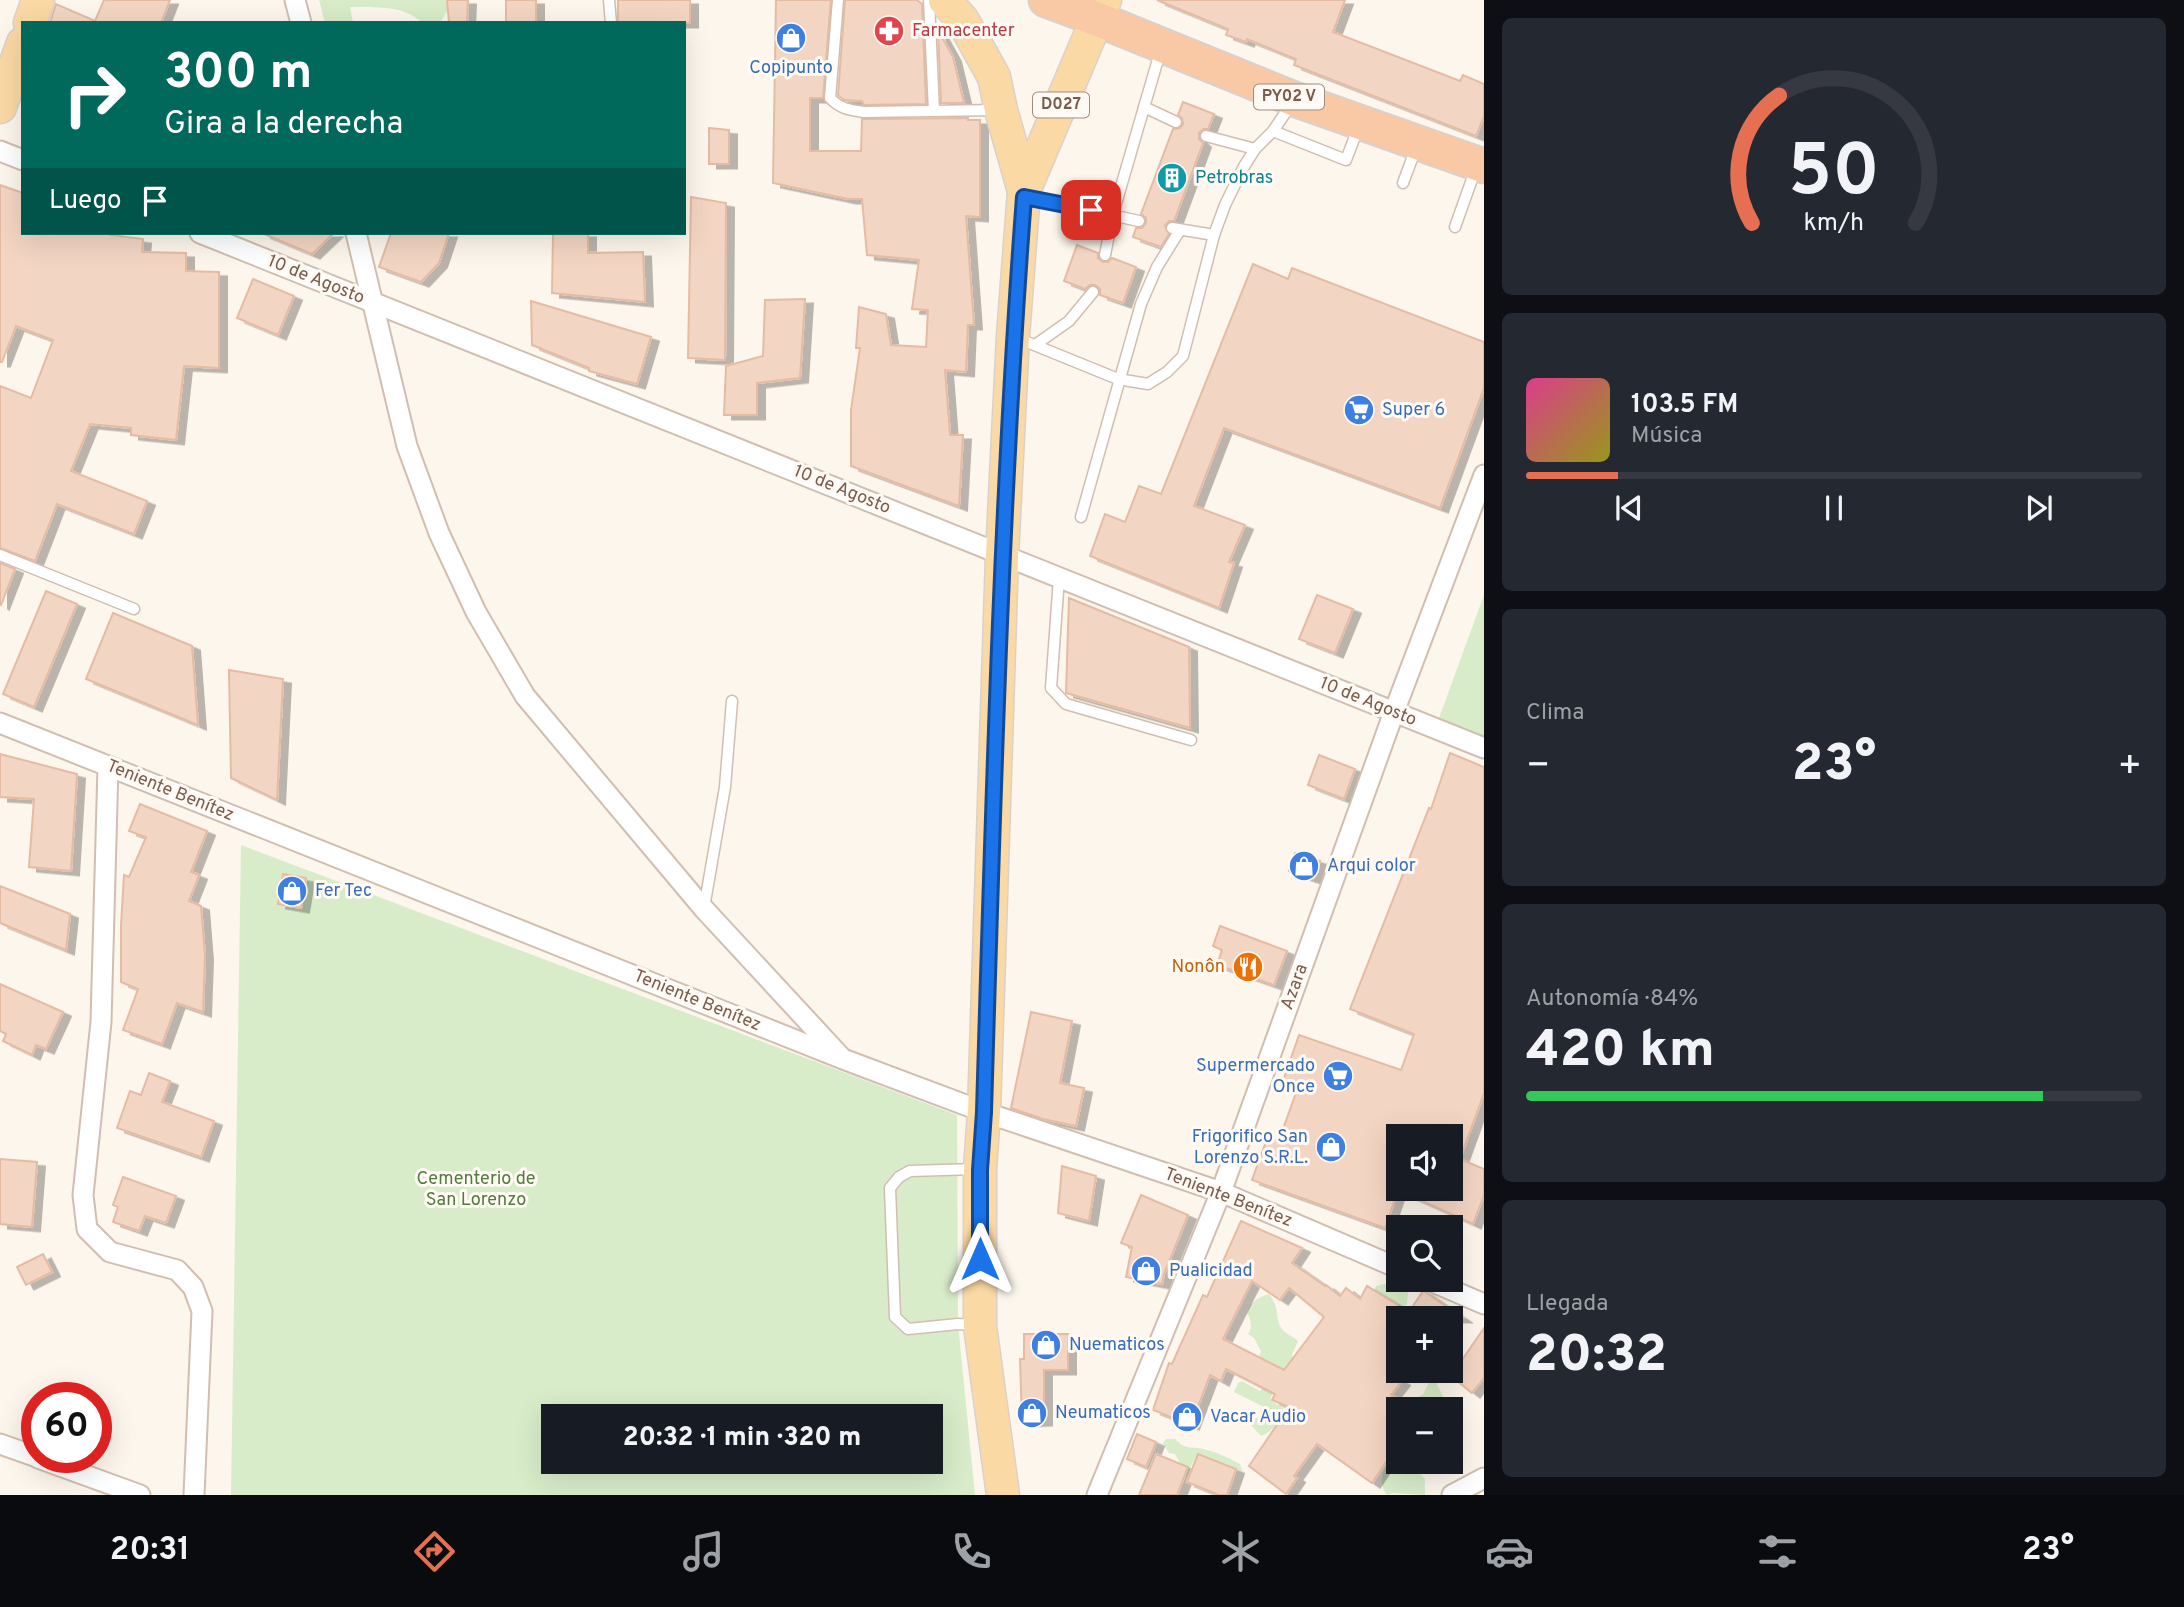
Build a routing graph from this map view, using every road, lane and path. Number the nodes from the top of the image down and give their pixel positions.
1 (38, 0) edge
2 (295, 0) edge
3 (609, 0) edge
4 (838, 0) edge
5 (917, 0) edge
6 (1046, 0) edge
7 (935, 2) edge
8 (1101, 9) edge
9 (31, 21) edge
10 (300, 21) edge
11 (611, 21) edge
12 (1162, 45) junction
13 (21, 49) edge
14 (1294, 99) junction
15 (0, 107) edge
16 (1144, 107) junction
17 (1001, 110) junction
18 (934, 111) junction
19 (1175, 122) dead end
20 (1361, 122) junction
21 (1273, 131) junction
22 (1206, 136) dead end
23 (1418, 143) junction
24 (1255, 149) junction
25 (0, 151) edge
26 (21, 159) edge
27 (1481, 165) edge
28 (1403, 183) dead end
29 (1024, 194) junction
30 (1113, 214) junction
31 (1139, 221) dead end
32 (1455, 227) dead end
33 (205, 235) edge
34 (357, 235) edge
35 (1214, 235) junction
36 (1105, 255) dead end
37 (1093, 292) dead end
38 (374, 304) junction
39 (1024, 340) junction
40 (1118, 379) junction
41 (1484, 475) edge
42 (1081, 517) dead end
43 (0, 555) edge
44 (1002, 556) junction
45 (1059, 578) junction
46 (134, 609) dead end
47 (732, 701) dead end
48 (1394, 712) junction
49 (0, 723) edge
50 (1191, 740) dead end
51 (1484, 748) edge
52 (108, 766) junction
53 (704, 909) junction
54 (843, 1059) junction
55 (984, 1112) junction
56 (980, 1170) junction
57 (1221, 1192) junction
58 (1386, 1263) edge
59 (1456, 1292) edge
60 (1484, 1304) edge
61 (980, 1326) junction
62 (0, 1444) edge
63 (21, 1451) edge
64 (81, 1473) edge
65 (1484, 1478) edge
66 (141, 1495) edge
67 (194, 1495) edge
68 (1003, 1495) edge
69 (1097, 1495) edge
70 (1452, 1495) edge

1 - 9 main road
2 - 10 street
3 - 11 lane
4 - 18 lane
5 - 7 lane
6 - 8 highway, PY02 V
7 - 17 main road
7 - 18 lane
8 - 12 highway, PY02 V
8 - 29 main road, D027
12 - 14 highway, PY02 V
12 - 16 lane
13 - 15 main road
14 - 20 highway, PY02 V
14 - 21 lane
16 - 19 lane
16 - 30 lane
17 - 18 lane
17 - 29 main road
20 - 21 lane
20 - 23 highway, PY02 V
21 - 24 lane
22 - 24 lane
23 - 27 highway, PY02 V
23 - 28 lane
24 - 35 lane
25 - 26 street
27 - 32 lane
29 - 30 lane
29 - 39 main road, D027
30 - 31 lane
30 - 36 lane
33 - 38 street, 10 de Agosto
34 - 38 street
35 - 40 lane
35 - 40 lane
37 - 39 lane
38 - 44 street, 10 de Agosto
38 - 53 street
39 - 40 lane
39 - 44 main road, D027
40 - 42 lane
41 - 48 street, Azara
43 - 46 lane
44 - 45 street, 10 de Agosto
44 - 55 main road, D027
45 - 48 street, 10 de Agosto
45 - 50 lane
47 - 53 lane
48 - 51 street, 10 de Agosto
48 - 57 street, Azara
49 - 52 street, Teniente Benítez
52 - 54 street, Teniente Benítez
52 - 67 street
53 - 54 street
54 - 55 street, Teniente Benítez
55 - 56 main road, D027
55 - 57 street, Teniente Benítez
56 - 61 main road, D027
56 - 61 lane
57 - 58 street, Teniente Benítez
57 - 69 street, Azara
59 - 60 street
61 - 68 main road, D027
62 - 63 street
64 - 66 street
65 - 70 street

